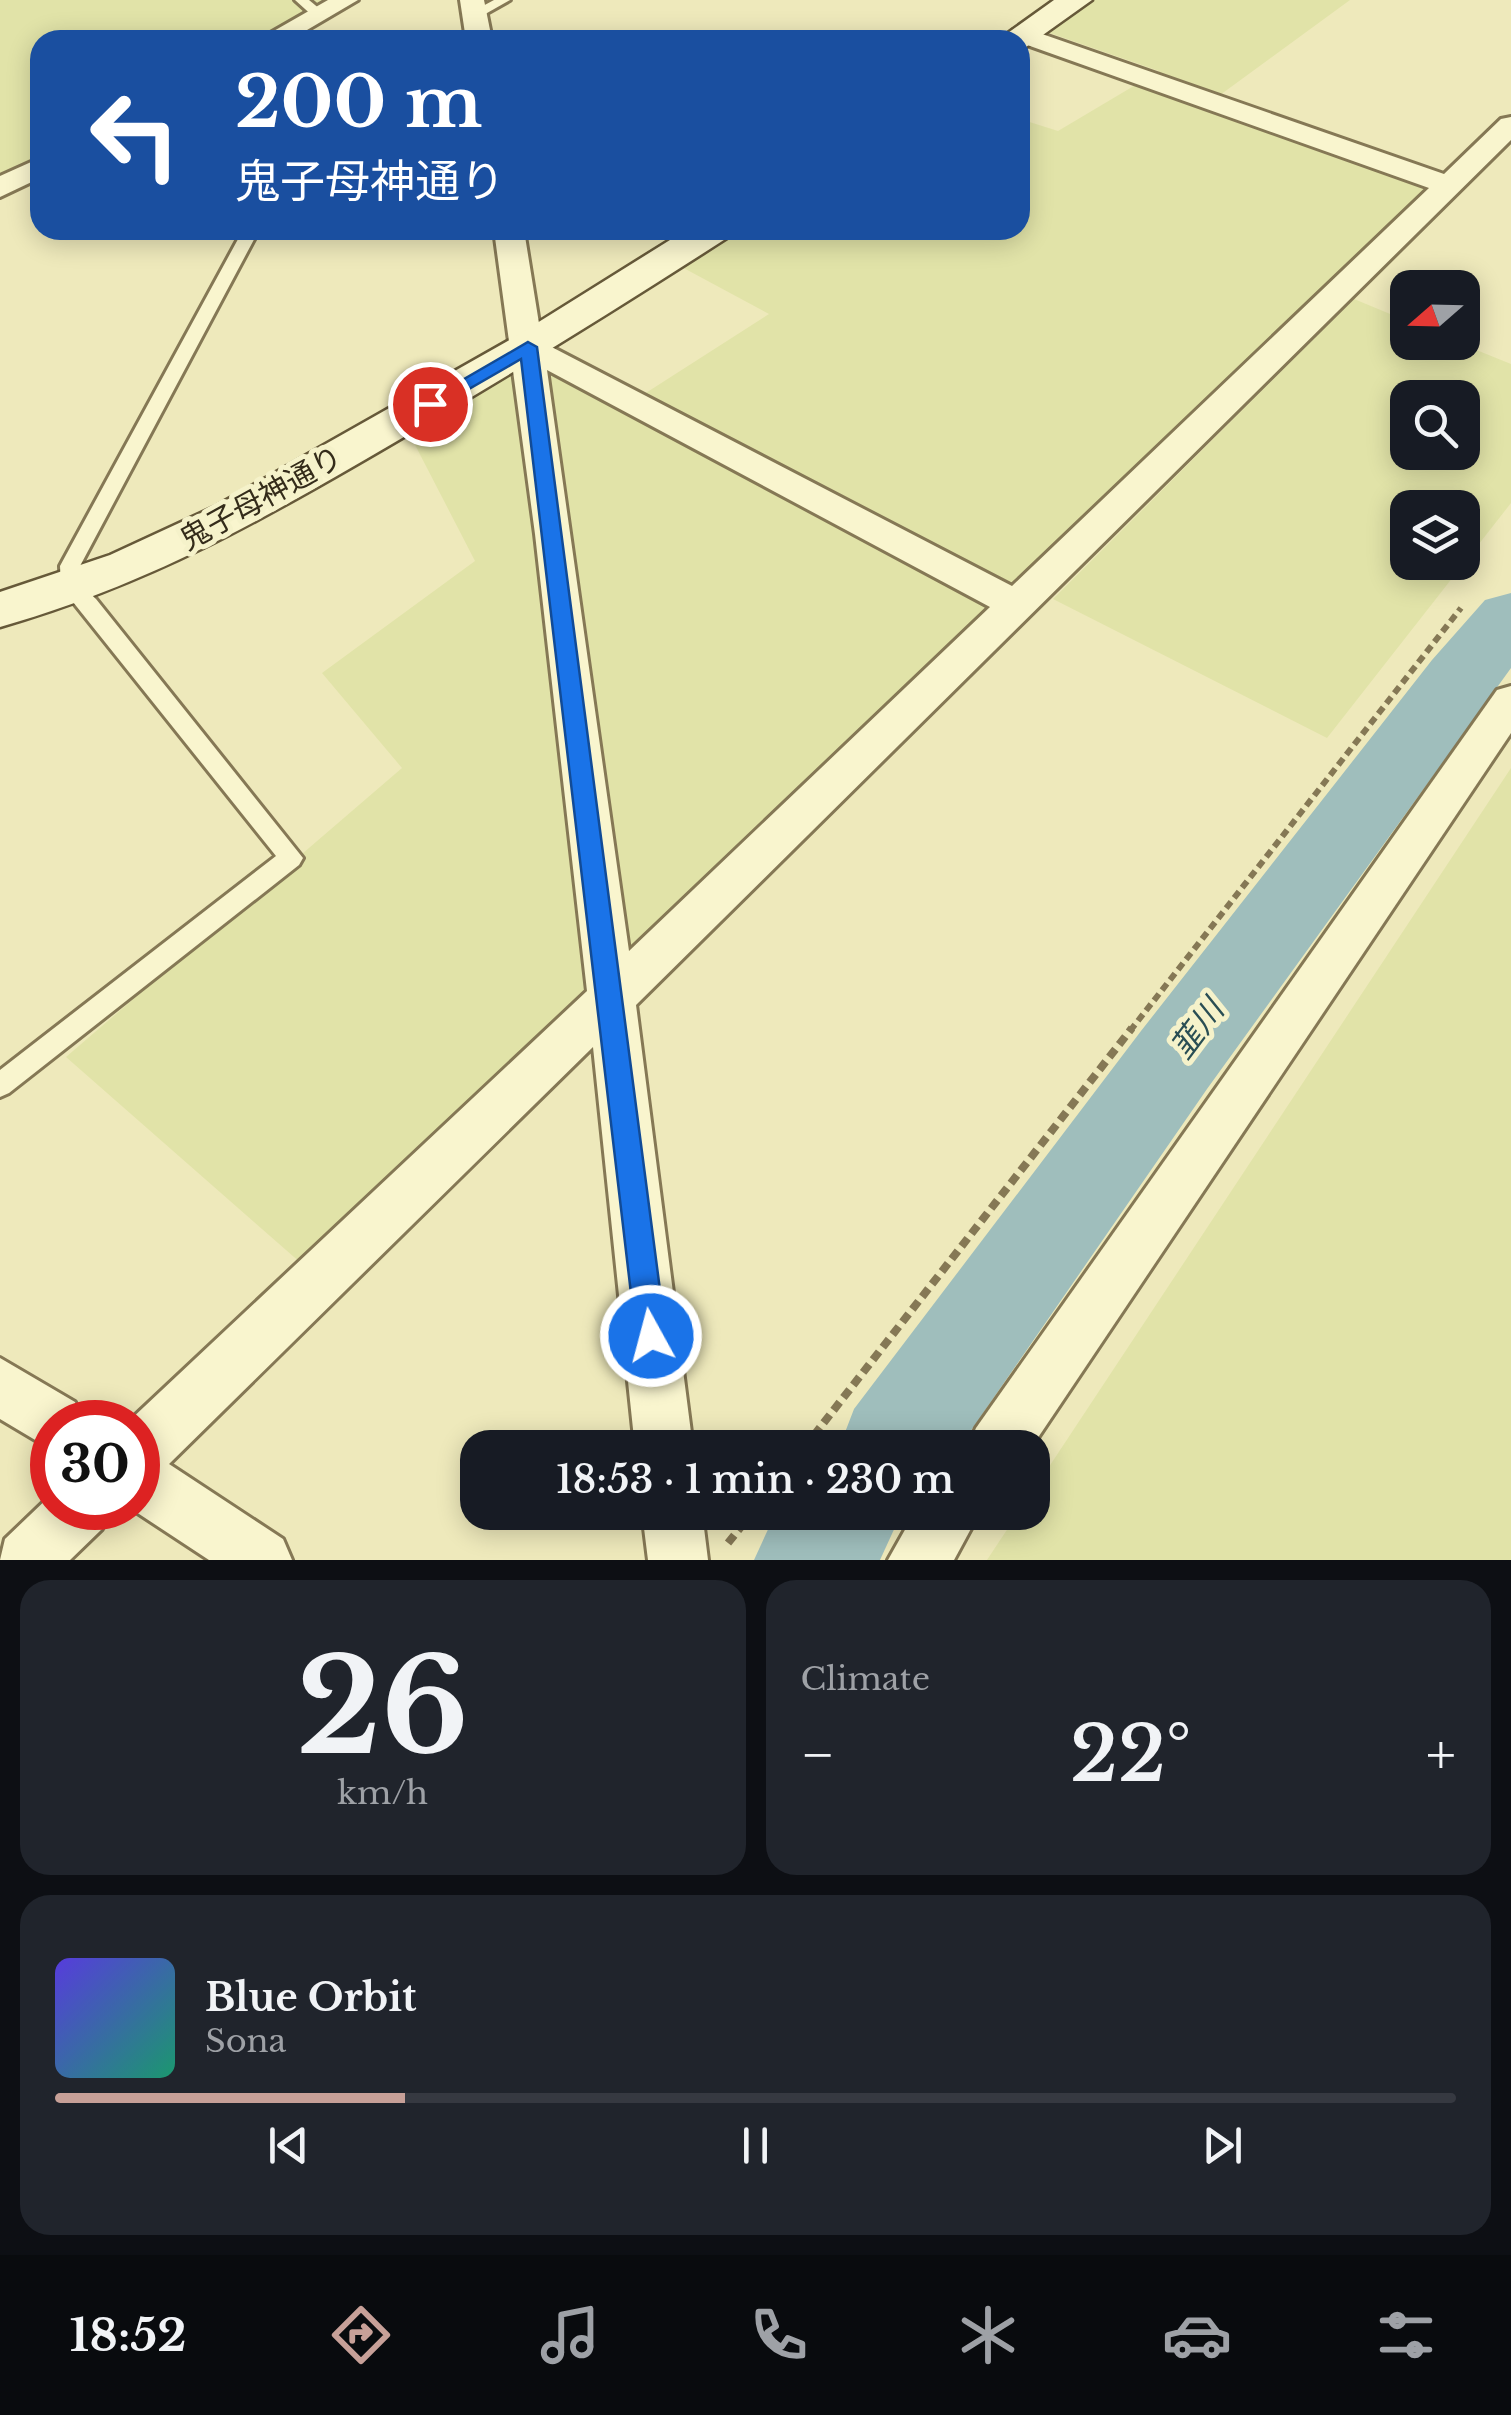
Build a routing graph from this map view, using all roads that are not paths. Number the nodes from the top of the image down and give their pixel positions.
1 (346, 0) edge
2 (504, 0) edge
3 (1076, 0) edge
4 (310, 7) edge
5 (474, 7) edge
6 (289, 30) edge
7 (1030, 30) edge
8 (1030, 42) edge
9 (1511, 125) edge
10 (30, 172) edge
11 (1448, 184) junction
12 (0, 188) edge
13 (246, 240) edge
14 (511, 240) edge
15 (697, 240) edge
16 (528, 347) junction
17 (71, 586) junction
18 (1016, 604) junction
19 (0, 610) edge
20 (1511, 701) edge
21 (611, 999) junction
22 (0, 1085) edge
23 (0, 1386) edge
24 (30, 1406) edge
25 (662, 1430) edge
26 (1008, 1430) edge
27 (160, 1432) edge
28 (160, 1493) edge
29 (57, 1530) edge
30 (684, 1530) edge
31 (939, 1530) edge
32 (701, 1554) edge
33 (26, 1560) edge
34 (262, 1560) edge
35 (918, 1560) edge

1 - 4 street
2 - 5 lane
3 - 7 street
4 - 6 street
8 - 11 street
9 - 11 street
10 - 12 street
11 - 18 street
13 - 17 lane
14 - 16 street
15 - 16 street, 鬼子母神通り
16 - 17 street, 鬼子母神通り
16 - 18 street
16 - 21 street
17 - 19 street, 鬼子母神通り
17 - 22 lane
18 - 21 street
20 - 26 street
21 - 25 street
21 - 27 street
23 - 24 street
28 - 34 street
29 - 33 street
30 - 32 street
31 - 35 street

